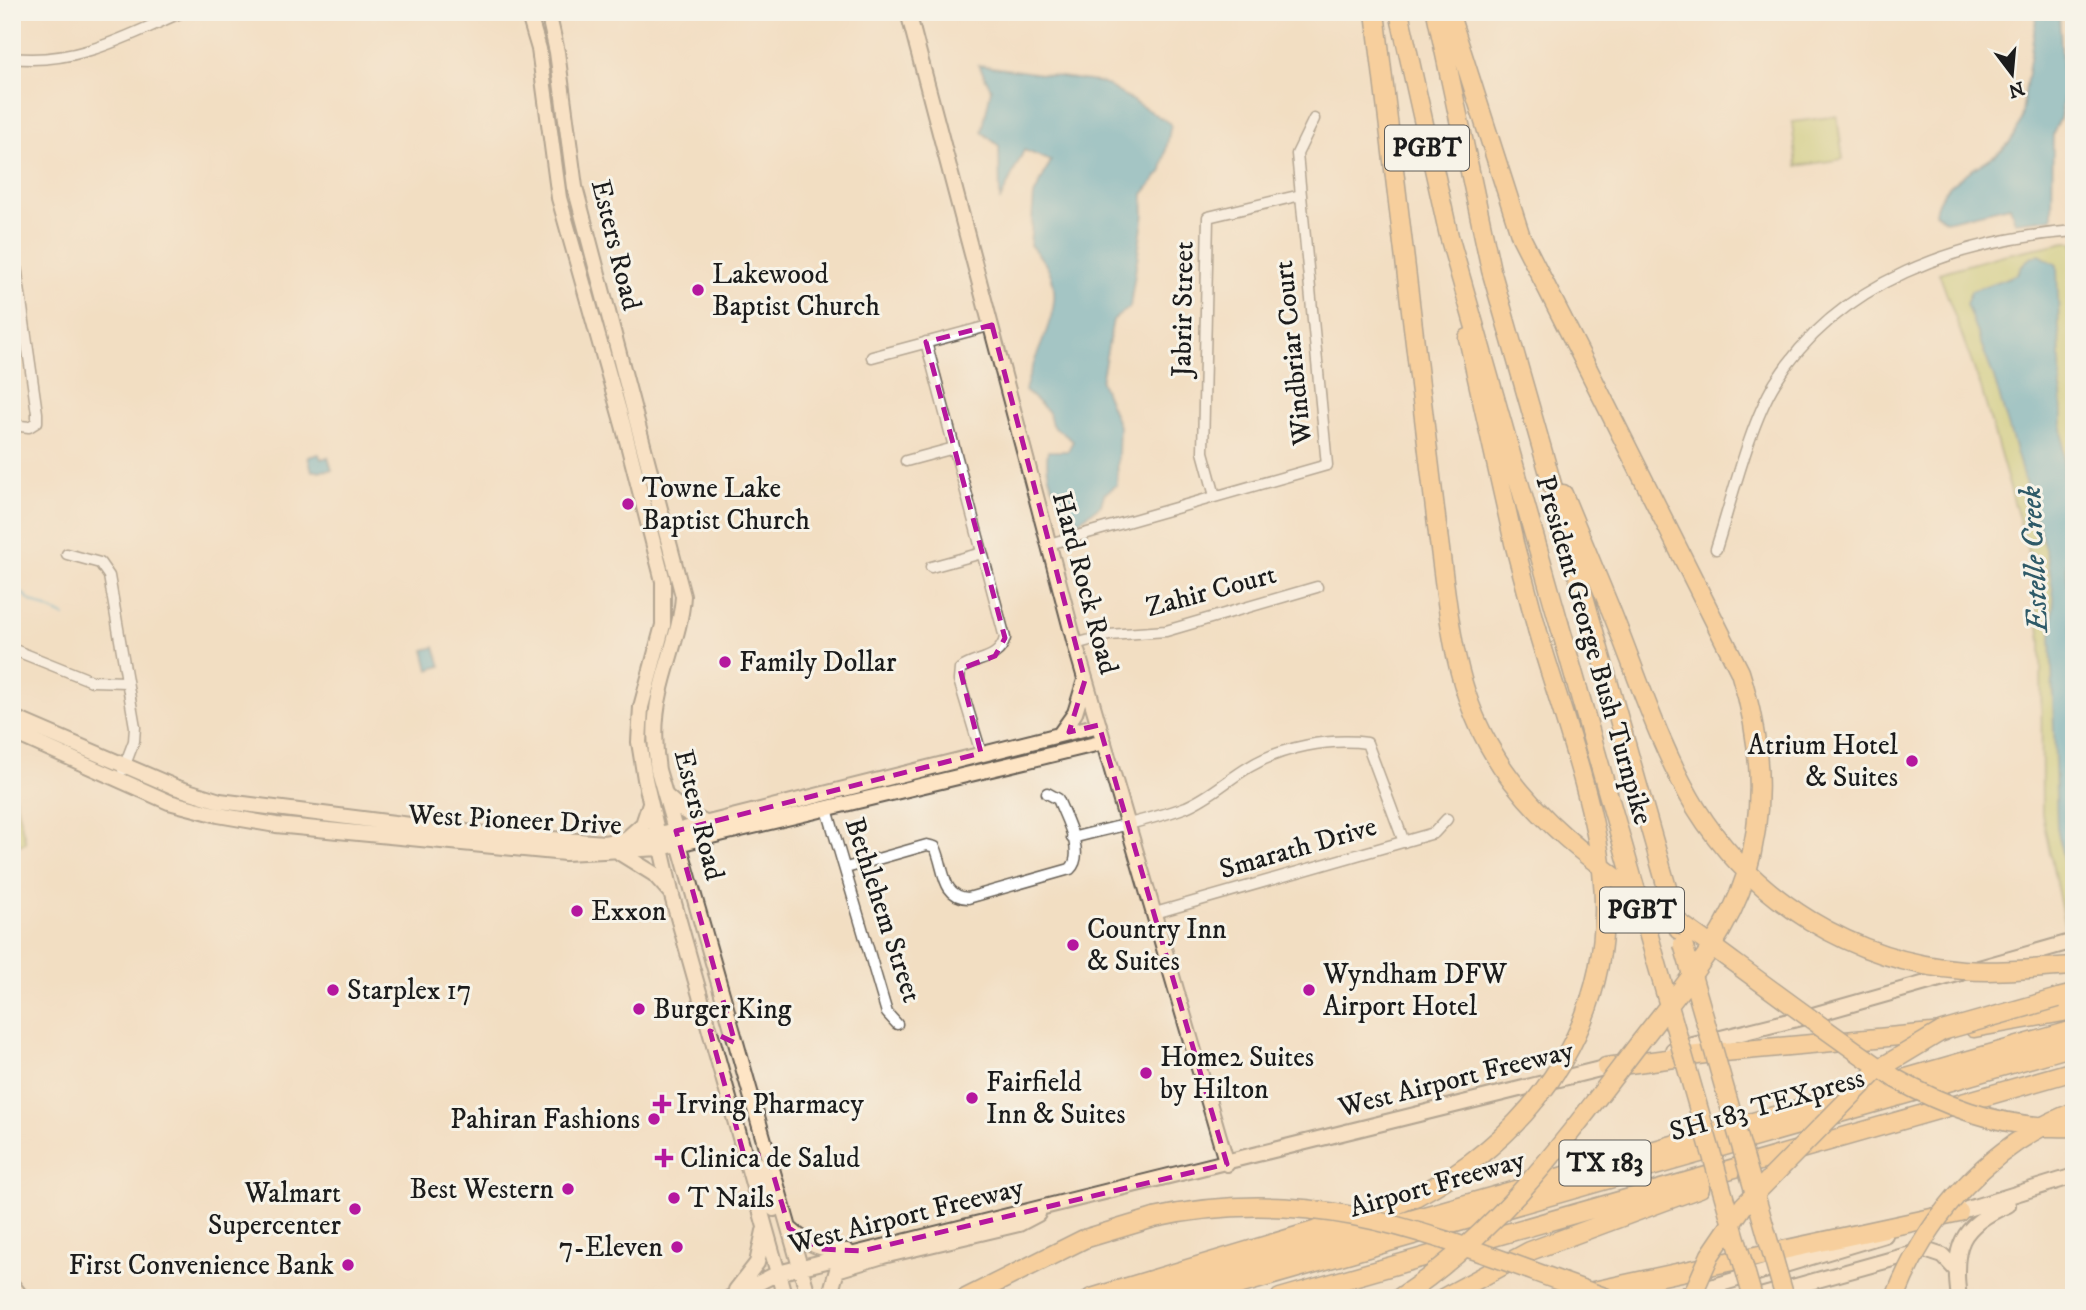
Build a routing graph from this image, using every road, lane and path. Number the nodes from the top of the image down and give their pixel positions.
1 (182, 12) edge
2 (528, 12) edge
3 (548, 12) edge
4 (908, 12) edge
5 (1375, 12) edge
6 (1399, 12) edge
7 (1436, 12) edge
8 (1449, 12) edge
9 (12, 58) edge
10 (1314, 119) dead end
11 (1301, 195) junction
12 (2074, 231) edge
13 (12, 238) edge
14 (1462, 283) junction
15 (992, 325) junction
16 (926, 342) junction
17 (872, 357) dead end
18 (623, 399) junction
19 (12, 425) edge
20 (1539, 443) junction
21 (954, 448) junction
22 (906, 461) dead end
23 (1215, 496) junction
24 (669, 538) junction
25 (654, 543) junction
26 (1049, 544) junction
27 (1716, 549) dead end
28 (982, 553) junction
29 (67, 554) dead end
30 (931, 567) dead end
31 (1317, 587) dead end
32 (1075, 644) junction
33 (12, 649) edge
34 (1085, 680) junction
35 (126, 682) junction
36 (12, 717) edge
37 (1099, 725) junction
38 (12, 732) edge
39 (1060, 734) junction
40 (1104, 742) junction
41 (981, 753) junction
42 (123, 771) junction
43 (845, 788) junction
44 (902, 791) junction
45 (1047, 793) dead end
46 (664, 794) junction
47 (650, 802) junction
48 (827, 809) junction
49 (789, 818) junction
50 (1447, 819) dead end
51 (1128, 823) junction
52 (706, 824) junction
53 (678, 837) junction
54 (1072, 838) junction
55 (659, 842) junction
56 (1404, 842) junction
57 (621, 847) junction
58 (846, 868) junction
59 (672, 896) junction
60 (1155, 913) junction
61 (2074, 941) edge
62 (2074, 966) edge
63 (2074, 994) edge
64 (2074, 1010) edge
65 (897, 1024) dead end
66 (730, 1025) junction
67 (2074, 1030) edge
68 (710, 1031) junction
69 (2074, 1046) edge
70 (2074, 1056) edge
71 (1606, 1067) junction
72 (2074, 1071) edge
73 (747, 1083) junction
74 (2074, 1112) edge
75 (2074, 1127) edge
76 (767, 1153) junction
77 (745, 1159) junction
78 (1763, 1161) junction
79 (1227, 1164) junction
80 (2074, 1177) edge
81 (1051, 1206) junction
82 (1959, 1212) junction
83 (788, 1224) junction
84 (765, 1226) junction
85 (862, 1251) junction
86 (800, 1267) junction
87 (1955, 1269) junction
88 (778, 1273) junction
89 (12, 1285) edge
90 (730, 1297) edge
91 (22, 1298) edge
92 (785, 1298) edge
93 (809, 1298) edge
94 (829, 1298) edge
95 (965, 1298) edge
96 (1091, 1298) edge
97 (1138, 1298) edge
98 (1193, 1298) edge
99 (1227, 1298) edge
100 (1280, 1298) edge
101 (1399, 1298) edge
102 (1443, 1298) edge
103 (1561, 1298) edge
104 (1607, 1298) edge
105 (1674, 1298) edge
106 (1691, 1298) edge
107 (1753, 1298) edge
108 (1785, 1298) edge
109 (1895, 1298) edge
110 (1959, 1298) edge

1 - 9 street
2 - 18 main road, Esters Road
3 - 18 main road, Esters Road
4 - 15 main road, Hard Rock Road
5 - 75 highway, bridge
6 - 14 highway, President George Bush Turnpike / PGBT
7 - 20 highway, President George Bush Turnpike / PGBT
8 - 101 highway, bridge
10 - 11 street, Windbriar Court
11 - 23 street, Jabrir Street
11 - 23 street, Windbriar Court
12 - 27 street
13 - 19 street
14 - 96 highway, bridge
14 - 107 highway, President George Bush Turnpike / PGBT, bridge
15 - 16 street
15 - 26 main road, Hard Rock Road
16 - 17 street
16 - 21 street
18 - 24 main road, Esters Road
18 - 25 main road, Esters Road
20 - 62 highway, bridge
20 - 108 highway, President George Bush Turnpike / PGBT, bridge
21 - 22 street
21 - 28 street
23 - 26 street, Windbriar Court
24 - 25 main road
24 - 46 main road, Esters Road
25 - 47 main road, Esters Road
26 - 32 main road, Hard Rock Road
28 - 30 street
28 - 41 street
29 - 35 street
31 - 32 street, Zahir Court
32 - 34 main road, Hard Rock Road
33 - 35 street
34 - 37 main road, Hard Rock Road
34 - 39 main road
35 - 42 street
36 - 42 main road, West Pioneer Drive
37 - 39 main road, West Pioneer Drive
37 - 40 main road, Hard Rock Road
38 - 42 main road, West Pioneer Drive
39 - 41 main road, West Pioneer Drive
40 - 44 main road, West Pioneer Drive
40 - 51 main road, Hard Rock Road
41 - 43 main road, West Pioneer Drive
41 - 44 main road
42 - 57 main road, West Pioneer Drive
43 - 49 main road
43 - 52 main road, West Pioneer Drive
44 - 48 main road, West Pioneer Drive
45 - 54 street
46 - 52 main road
46 - 53 main road, Esters Road
47 - 55 main road, Esters Road
47 - 57 main road
48 - 49 main road, West Pioneer Drive
48 - 58 street, Bethlehem Street
49 - 53 main road, West Pioneer Drive
50 - 56 street, Smarath Drive
51 - 54 street
51 - 56 street
51 - 60 main road, Hard Rock Road
52 - 53 main road, West Pioneer Drive
53 - 55 main road, West Pioneer Drive
53 - 66 main road, Esters Road
54 - 58 street
55 - 57 main road, West Pioneer Drive
55 - 59 main road, Esters Road
56 - 60 street, Smarath Drive
57 - 59 main road
58 - 65 street, Bethlehem Street
59 - 68 main road, Esters Road
60 - 79 main road, Hard Rock Road
61 - 71 main road, West Airport Freeway
63 - 106 highway, bridge
64 - 71 highway
66 - 68 main road
66 - 73 main road, Esters Road
67 - 97 highway, Airport Freeway / TX 183
68 - 73 main road
68 - 77 main road, Esters Road
69 - 98 highway, SH 183 TEXpress
70 - 99 highway, SH 183 TEXpress
71 - 79 main road, West Airport Freeway
72 - 78 highway, TX 183
73 - 76 main road, Esters Road
74 - 109 highway, bridge
76 - 77 main road
76 - 83 main road, Esters Road
77 - 83 main road
77 - 84 main road, Esters Road
78 - 100 highway, TX 183
78 - 102 highway
79 - 81 main road, West Airport Freeway
80 - 82 main road
80 - 87 main road
81 - 85 main road, West Airport Freeway
81 - 94 main road
82 - 103 highway
82 - 105 main road
83 - 85 main road
83 - 86 main road, Esters Road
84 - 88 main road, Esters Road
84 - 90 main road
85 - 86 main road, West Airport Freeway
86 - 88 main road, West Airport Freeway
86 - 93 main road, Esters Road
87 - 107 main road
87 - 110 main road
88 - 90 main road, West Airport Freeway
88 - 92 main road, Esters Road
89 - 91 main road
95 - 104 highway, bridge

